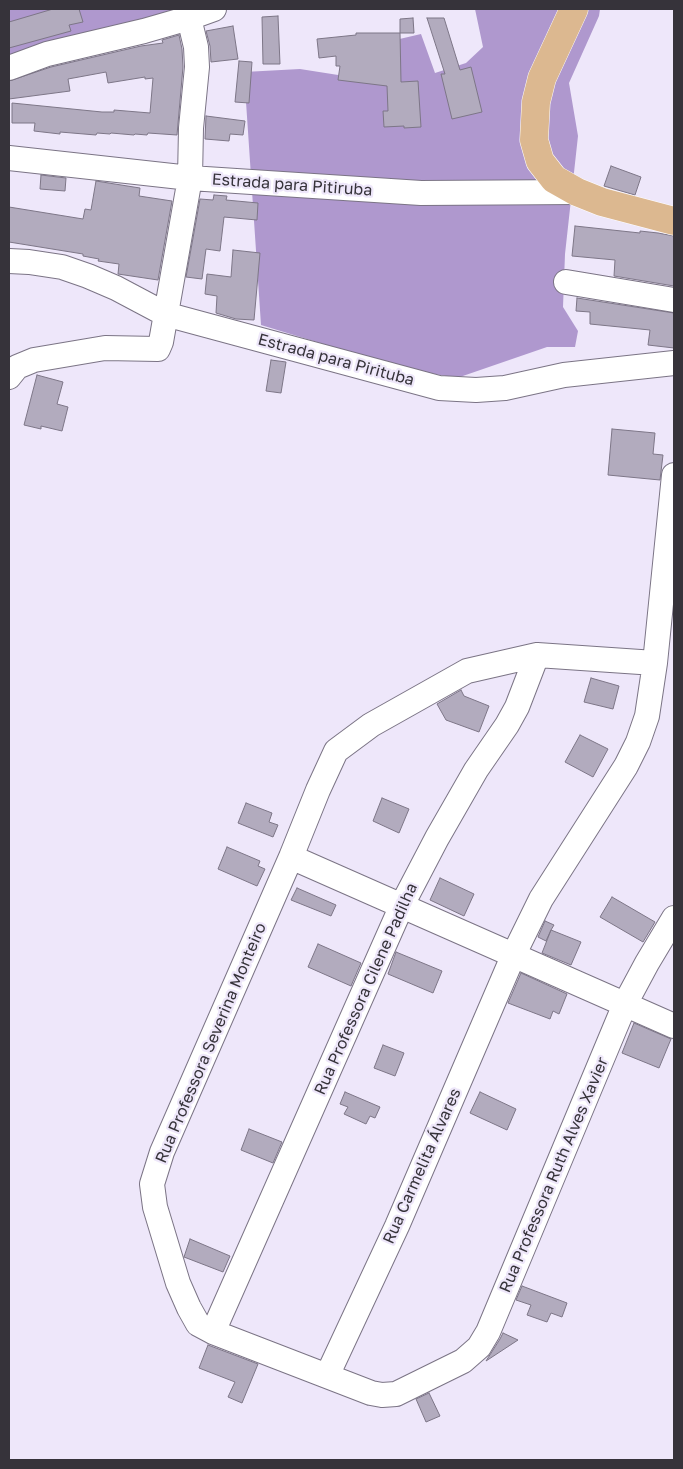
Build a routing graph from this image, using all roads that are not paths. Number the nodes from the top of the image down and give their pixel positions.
1 (214, 9) edge
2 (574, 9) edge
3 (189, 18) junction
4 (9, 68) edge
5 (9, 158) edge
6 (190, 178) junction
7 (577, 192) junction
8 (674, 221) edge
9 (9, 261) edge
10 (566, 282) dead end
11 (674, 300) edge
12 (165, 314) junction
13 (674, 364) edge
14 (9, 376) edge
15 (674, 474) edge
16 (537, 655) junction
17 (655, 664) junction
18 (291, 857) junction
19 (402, 905) junction
20 (674, 918) edge
21 (514, 954) junction
22 (626, 1004) junction
23 (674, 1026) edge
24 (213, 1332) junction
25 (327, 1376) junction
26 (396, 1394) joint

1 - 3 street
2 - 7 main road
3 - 4 street
3 - 6 street
5 - 6 street, Estrada para Pitiruba
6 - 7 street, Estrada para Pitiruba
6 - 12 street
7 - 8 main road
9 - 12 street, Estrada para Pirituba
10 - 11 street
12 - 13 street, Estrada para Pirituba
12 - 14 street
15 - 17 street, Rua Carmelita Álvares
16 - 17 street
16 - 18 street, Rua Professora Severina Monteiro
16 - 19 street, Rua Professora Cilene Padilha
17 - 21 street, Rua Carmelita Álvares
18 - 19 street
18 - 24 street, Rua Professora Severina Monteiro
19 - 21 street
19 - 24 street, Rua Professora Cilene Padilha
20 - 22 street, Rua Professora Ruth Alves Xavier
21 - 22 street
21 - 25 street, Rua Carmelita Álvares
22 - 23 street
22 - 26 street, Rua Professora Ruth Alves Xavier
24 - 25 street, Rua Professora Severina Monteiro
25 - 26 street, Rua Professora Severina Monteiro

